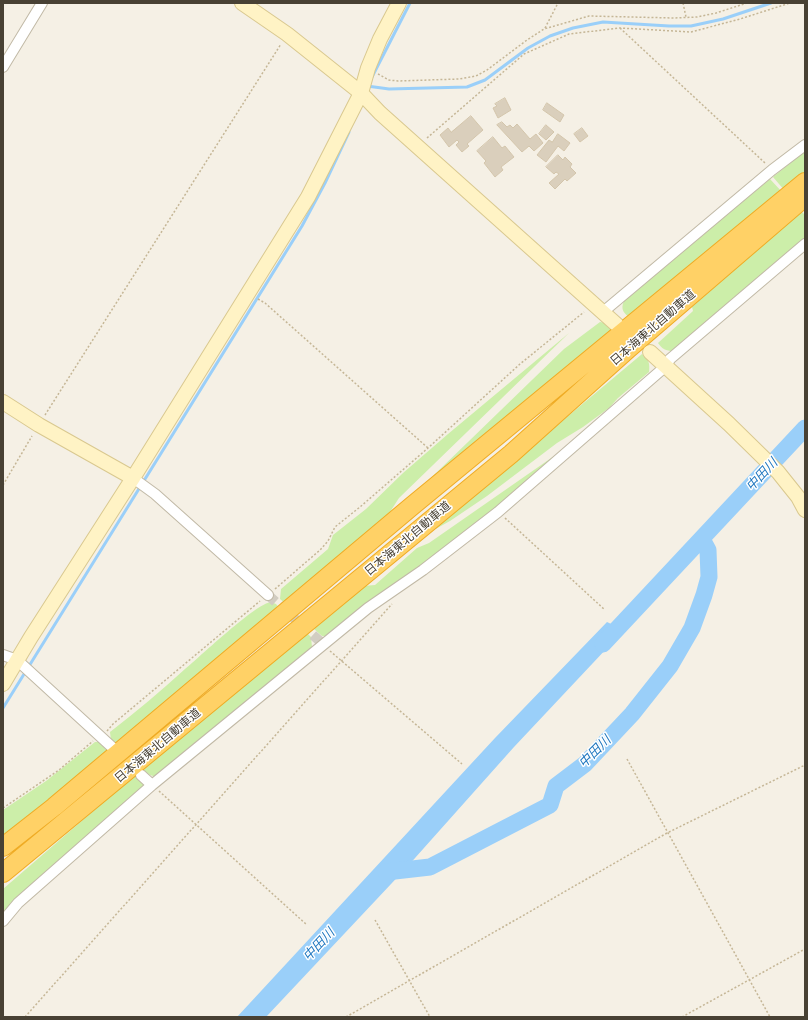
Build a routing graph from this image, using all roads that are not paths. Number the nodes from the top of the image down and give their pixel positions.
1 (42, 3) edge
2 (242, 3) edge
3 (399, 3) edge
4 (3, 67) edge
5 (361, 92) junction
6 (805, 145) edge
7 (805, 182) edge
8 (805, 197) edge
9 (805, 244) edge
10 (598, 308) junction
11 (617, 325) dead end
12 (650, 352) dead end
13 (666, 366) junction
14 (3, 402) edge
15 (133, 478) junction
16 (805, 510) edge
17 (268, 595) tunnel mouth
18 (3, 655) edge
19 (17, 660) junction
20 (3, 684) edge
21 (113, 748) dead end
22 (141, 775) dead end
23 (152, 785) junction
24 (37, 846) junction
25 (3, 847) edge
26 (3, 873) edge
27 (3, 877) edge
28 (3, 921) edge

1 - 4 street
2 - 5 street
3 - 5 street
5 - 10 street
5 - 15 street
6 - 10 street
7 - 25 highway, 日本海東北自動車道
8 - 24 highway, 日本海東北自動車道
9 - 13 street
10 - 11 street
12 - 13 street
13 - 16 street
13 - 23 street
14 - 15 street
15 - 17 street
15 - 19 street
18 - 19 street
19 - 20 street
19 - 21 street
22 - 23 street
23 - 28 street
24 - 26 highway, 日本海東北自動車道
24 - 27 highway

